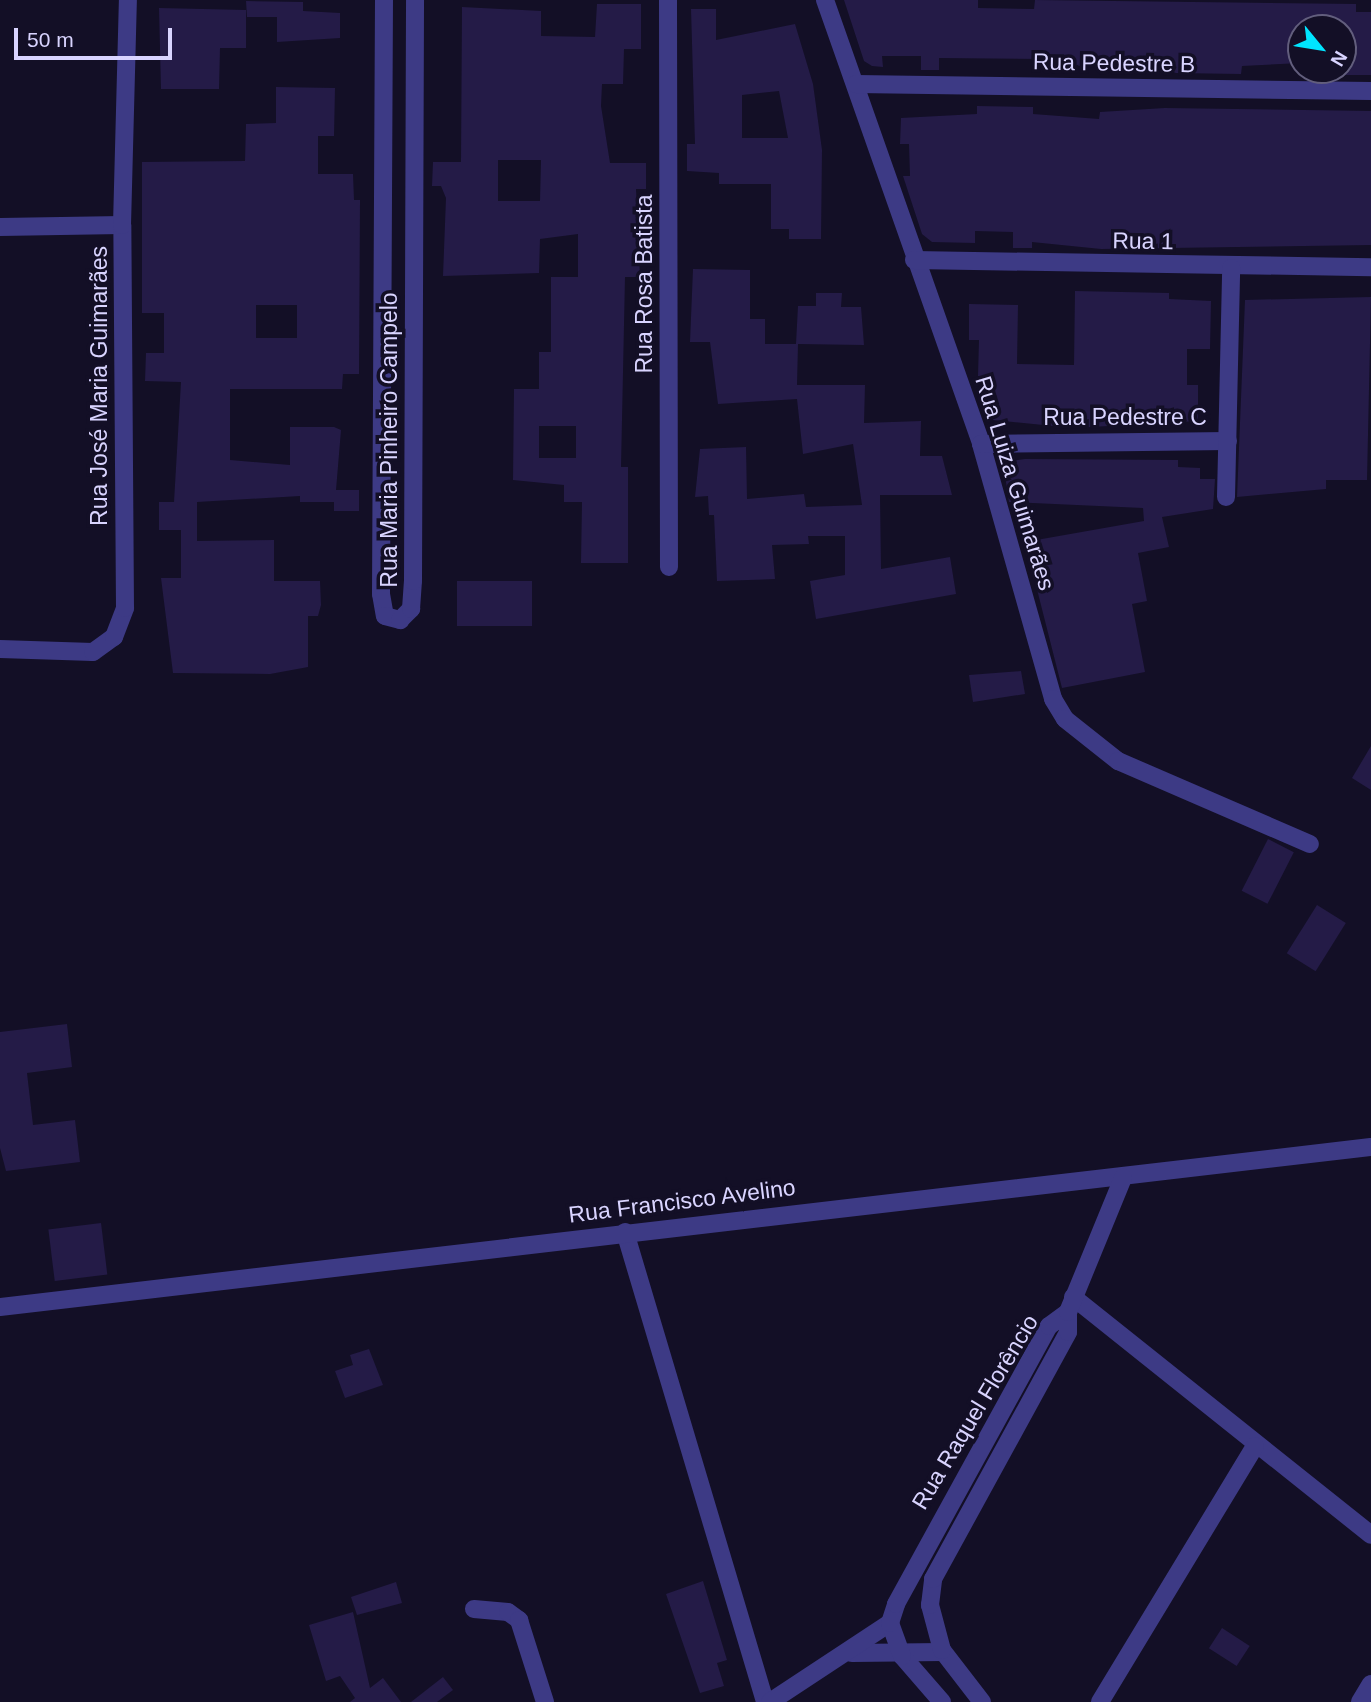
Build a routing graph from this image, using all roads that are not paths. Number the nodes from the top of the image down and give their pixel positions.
1 (384, 0) edge
2 (415, 0) edge
3 (668, 0) edge
4 (825, 0) edge
5 (127, 6) edge
6 (856, 84) junction
7 (1371, 91) edge
8 (122, 225) junction
9 (0, 227) edge
10 (914, 260) junction
11 (1371, 267) edge
12 (1231, 268) junction
13 (415, 301) junction
14 (383, 302) junction
15 (1228, 440) junction
16 (981, 444) junction
17 (1226, 497) dead end
18 (669, 567) dead end
19 (0, 649) edge
20 (1310, 844) dead end
21 (1371, 1147) edge
22 (1123, 1178) junction
23 (625, 1232) junction
24 (1071, 1305) junction
25 (0, 1307) edge
26 (1255, 1447) junction
27 (1371, 1535) edge
28 (474, 1609) dead end
29 (890, 1623) junction
30 (943, 1652) junction
31 (852, 1653) junction
32 (902, 1656) junction
33 (1371, 1684) edge
34 (545, 1702) edge
35 (767, 1702) edge
36 (942, 1702) edge
37 (982, 1702) edge
38 (1100, 1702) edge
39 (1360, 1702) edge

1 - 14 street, Rua Maria Pinheiro Campelo
2 - 13 street, Rua Maria Pinheiro Campelo
3 - 18 street, Rua Rosa Batista
4 - 6 street, Rua Luiza Guimarães
5 - 8 street, Rua José Maria Guimarães
6 - 7 street, Rua Pedestre B
6 - 10 street, Rua Luiza Guimarães
8 - 9 street
8 - 19 street, Rua José Maria Guimarães
10 - 12 street, Rua 1
10 - 16 street, Rua Luiza Guimarães
11 - 12 street, Rua 1
12 - 15 street
13 - 14 street
13 - 14 street, Rua Maria Pinheiro Campelo
15 - 16 street, Rua Pedestre C
15 - 17 street
16 - 20 street, Rua Luiza Guimarães
21 - 22 street, Rua Francisco Avelino
22 - 23 street, Rua Francisco Avelino
22 - 24 street
23 - 25 street, Rua Francisco Avelino
23 - 35 street
24 - 26 street
24 - 29 street, Rua Raquel Florêncio
24 - 30 street, Rua Raquel Florêncio
26 - 27 street
26 - 38 street
28 - 34 street
29 - 31 street
29 - 32 street
30 - 32 street
30 - 37 street, Rua Raquel Florêncio
31 - 32 street
31 - 35 street
32 - 36 street
33 - 39 street

